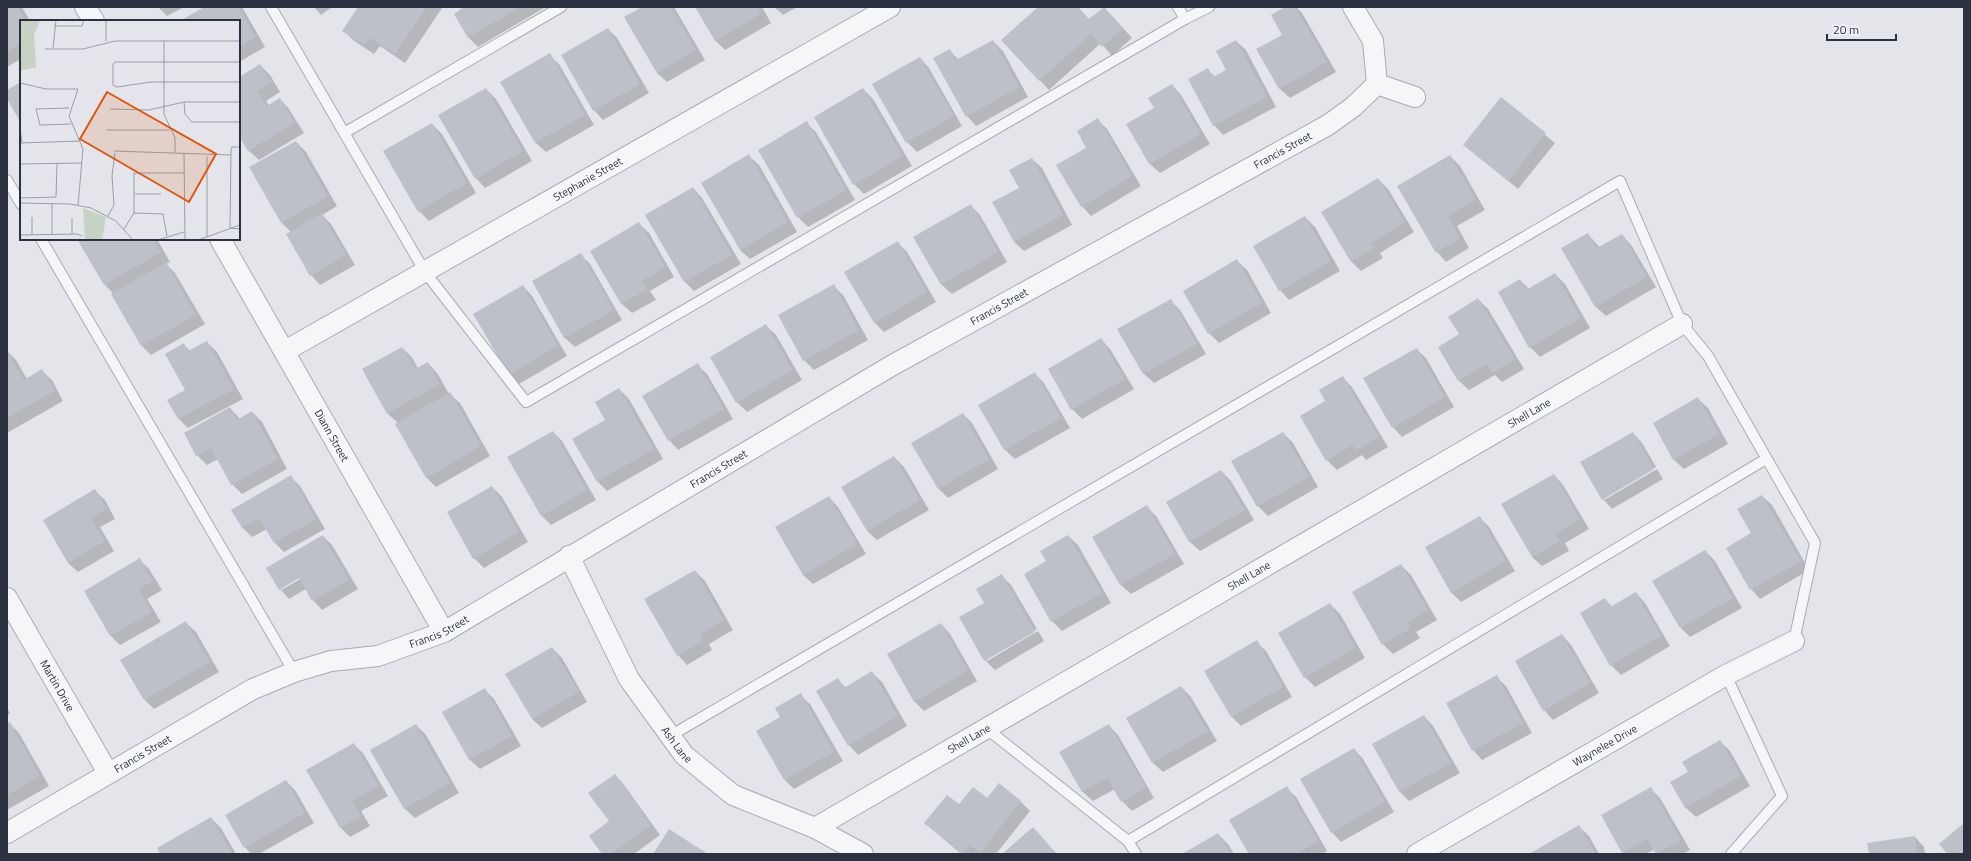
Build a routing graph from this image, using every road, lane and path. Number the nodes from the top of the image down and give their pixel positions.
1 (86, 7) edge
2 (271, 7) edge
3 (561, 7) edge
4 (890, 7) edge
5 (1178, 7) edge
6 (1208, 7) edge
7 (1353, 7) edge
8 (93, 20) edge
9 (1185, 20) junction
10 (1377, 84) junction
11 (1415, 97) dead end
12 (344, 133) junction
13 (7, 180) edge
14 (20, 202) edge
15 (42, 240) edge
16 (221, 240) edge
17 (425, 272) junction
18 (1682, 324) junction
19 (285, 351) junction
20 (1766, 459) junction
21 (569, 556) junction
22 (7, 598) edge
23 (444, 632) junction
24 (1794, 640) joint
25 (294, 672) junction
26 (1726, 675) junction
27 (987, 729) junction
28 (670, 736) junction
29 (108, 773) junction
30 (815, 828) junction
31 (7, 832) edge
32 (1128, 841) junction
33 (862, 854) edge
34 (1136, 854) edge
35 (1417, 854) edge
36 (1731, 854) edge

1 - 8 street
2 - 12 lane
3 - 12 lane
4 - 17 street, Stephanie Street
5 - 9 lane
6 - 9 lane
7 - 10 street
9 - 17 lane
10 - 11 street
10 - 21 street, Francis Street
12 - 17 lane
13 - 14 lane
15 - 25 lane
16 - 19 street, Diann Street
17 - 19 street, Stephanie Street
18 - 20 lane
18 - 27 street, Shell Lane
18 - 28 lane
19 - 23 street, Diann Street
20 - 24 lane
20 - 32 lane
21 - 23 street, Francis Street
21 - 28 street, Ash Lane
22 - 29 street, Martin Drive
23 - 25 street, Francis Street
24 - 26 street, Waynelee Drive
25 - 29 street, Francis Street
26 - 35 street, Waynelee Drive
26 - 36 lane
27 - 30 street, Shell Lane
27 - 32 lane
28 - 30 street, Ash Lane
29 - 31 street, Francis Street
30 - 33 street, Ash Lane
32 - 34 lane

